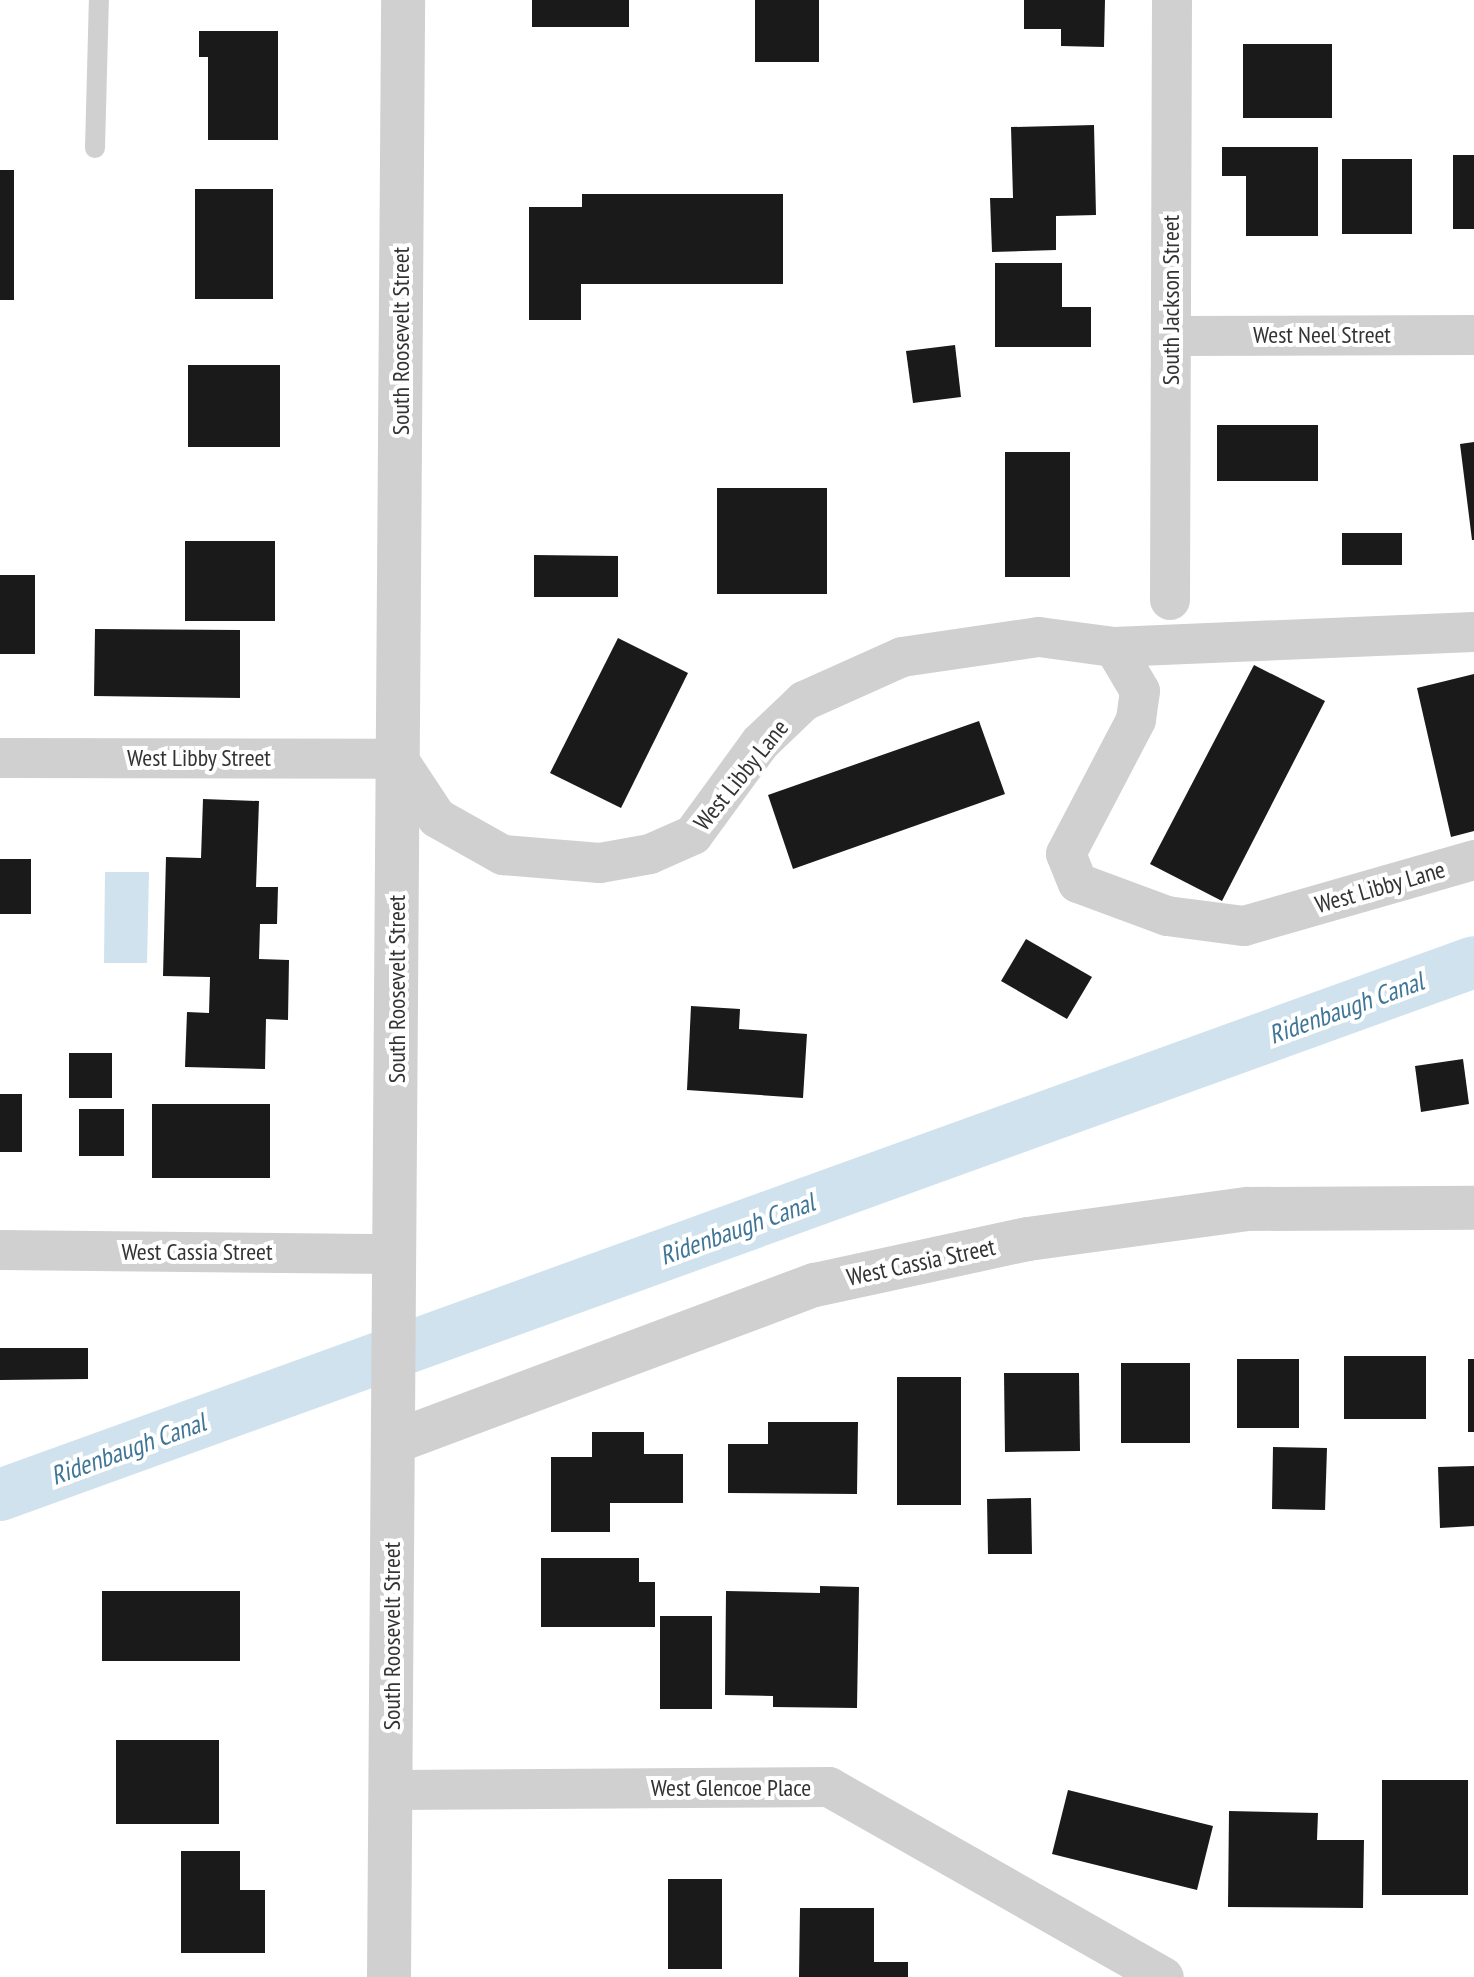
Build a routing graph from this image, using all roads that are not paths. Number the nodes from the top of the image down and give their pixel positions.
1 (99, 0) edge
2 (403, 0) edge
3 (1172, 0) edge
4 (95, 148) dead end
5 (1474, 335) edge
6 (1171, 336) junction
7 (1170, 600) dead end
8 (1474, 632) edge
9 (1114, 647) junction
10 (0, 758) edge
11 (398, 759) junction
12 (1474, 860) edge
13 (1474, 1208) edge
14 (0, 1250) edge
15 (394, 1254) junction
16 (394, 1442) junction
17 (391, 1790) junction
18 (389, 1977) edge
19 (1164, 1977) edge

1 - 4 lane
2 - 11 street, South Roosevelt Street
3 - 6 street, South Jackson Street
5 - 6 street, West Neel Street
6 - 7 street, South Jackson Street
8 - 9 street, West Libby Lane
9 - 11 street, West Libby Lane
9 - 12 street, West Libby Lane
10 - 11 street, West Libby Street
11 - 15 street, South Roosevelt Street
13 - 16 street, West Cassia Street
14 - 15 street, West Cassia Street
15 - 16 street, South Roosevelt Street
16 - 17 street, South Roosevelt Street
17 - 18 street, South Roosevelt Street
17 - 19 street, West Glencoe Place

